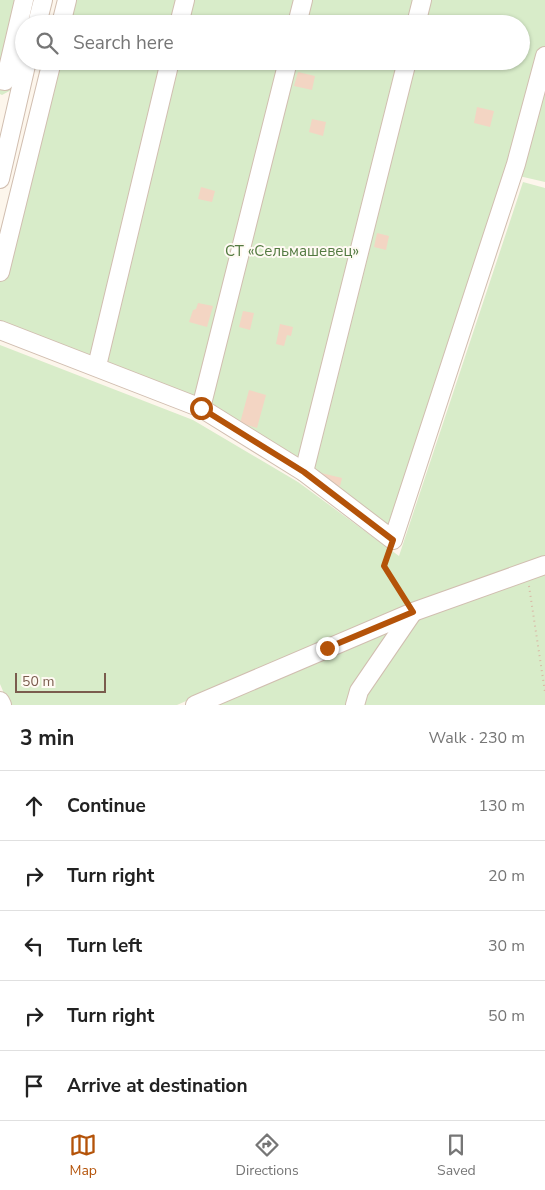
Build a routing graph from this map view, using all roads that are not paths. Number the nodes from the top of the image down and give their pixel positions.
1 (24, 0) edge
2 (43, 0) edge
3 (67, 0) edge
4 (185, 0) edge
5 (303, 0) edge
6 (422, 0) edge
7 (20, 15) edge
8 (39, 15) edge
9 (63, 15) edge
10 (181, 15) edge
11 (299, 15) edge
12 (418, 15) edge
13 (15, 38) edge
14 (545, 56) edge
15 (24, 70) edge
16 (50, 70) edge
17 (168, 70) edge
18 (286, 70) edge
19 (405, 70) edge
20 (0, 80) edge
21 (6, 115) edge
22 (0, 179) edge
23 (0, 272) edge
24 (0, 330) edge
25 (97, 366) junction
26 (201, 408) junction
27 (304, 472) junction
28 (545, 565) edge
29 (413, 612) junction
30 (0, 701) edge
31 (2, 705) edge
32 (195, 705) edge
33 (355, 705) edge

1 - 7 street
2 - 8 street
3 - 9 street
4 - 10 street
5 - 11 street
6 - 12 street
13 - 20 street
14 - 27 street
15 - 21 street
16 - 23 street
17 - 25 street
18 - 26 street
19 - 27 street
21 - 22 street
24 - 25 street
25 - 26 street
26 - 27 street
28 - 29 street
29 - 32 street
29 - 33 street
30 - 31 street

